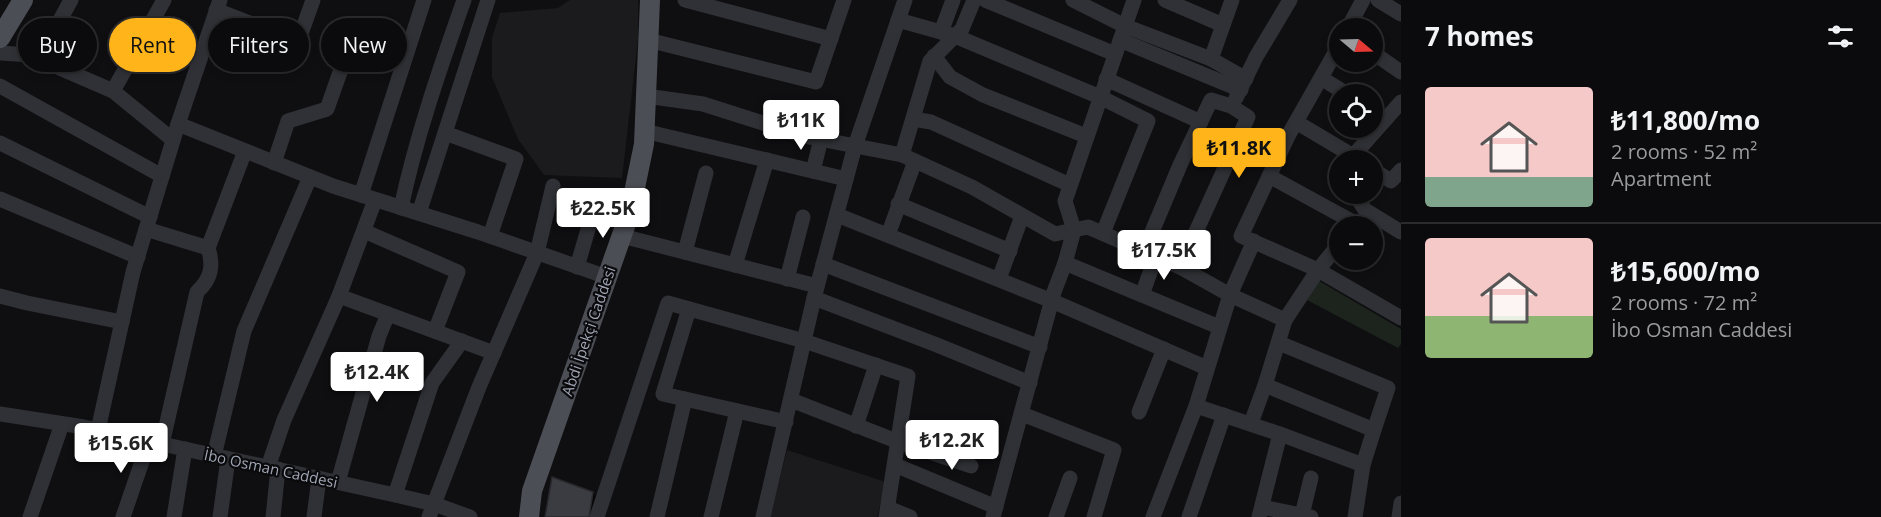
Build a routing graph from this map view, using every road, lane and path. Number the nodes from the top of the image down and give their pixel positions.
1 (22, 0) edge
2 (71, 0) edge
3 (164, 0) edge
4 (313, 0) edge
5 (424, 0) edge
6 (464, 0) edge
7 (488, 0) edge
8 (650, 0) edge
9 (685, 0) edge
10 (844, 0) edge
11 (905, 0) edge
12 (953, 0) edge
13 (974, 0) edge
14 (985, 0) edge
15 (1073, 0) edge
16 (1134, 0) edge
17 (1165, 0) edge
18 (1232, 0) edge
19 (1290, 0) edge
20 (1363, 0) edge
21 (1378, 0) edge
22 (218, 5) edge
23 (732, 6) edge
24 (1401, 14) edge
25 (61, 18) edge
26 (1353, 18) edge
27 (898, 20) junction
28 (1223, 25) junction
29 (948, 34) junction
30 (0, 38) edge
31 (831, 39) junction
32 (648, 40) junction
33 (1120, 40) junction
34 (0, 53) edge
35 (18, 54) edge
36 (934, 56) junction
37 (1211, 59) junction
38 (1383, 60) edge
39 (1329, 64) edge
40 (69, 72) edge
41 (340, 72) edge
42 (1401, 72) edge
43 (1321, 78) junction
44 (1106, 79) junction
45 (1331, 84) edge
46 (1243, 85) junction
47 (0, 86) edge
48 (113, 91) junction
49 (646, 96) junction
50 (1100, 97) junction
51 (1401, 102) edge
52 (1231, 106) junction
53 (1383, 117) edge
54 (913, 119) junction
55 (1386, 119) junction
56 (1200, 122) junction
57 (1296, 122) junction
58 (178, 124) junction
59 (644, 131) junction
60 (445, 133) junction
61 (1086, 136) junction
62 (821, 139) junction
63 (173, 140) junction
64 (0, 143) edge
65 (855, 146) junction
66 (1343, 150) edge
67 (1363, 150) edge
68 (245, 151) junction
69 (909, 158) junction
70 (767, 160) junction
71 (274, 163) junction
72 (1401, 170) edge
73 (813, 171) junction
74 (706, 173) dead end
75 (162, 176) junction
76 (1269, 176) junction
77 (1383, 176) edge
78 (310, 177) junction
79 (846, 179) junction
80 (1070, 185) junction
81 (553, 186) dead end
82 (368, 198) junction
83 (0, 199) edge
84 (597, 202) dead end
85 (898, 204) junction
86 (1362, 204) edge
87 (401, 208) junction
88 (1365, 210) junction
89 (419, 213) junction
90 (837, 216) junction
91 (1022, 216) junction
92 (1338, 216) edge
93 (1361, 216) edge
94 (803, 217) dead end
95 (148, 223) junction
96 (1074, 230) junction
97 (364, 231) junction
98 (1401, 232) edge
99 (1103, 233) junction
100 (490, 236) junction
101 (622, 236) junction
102 (888, 236) junction
103 (1254, 241) junction
104 (208, 248) junction
105 (1010, 251) junction
106 (685, 252) junction
107 (537, 253) junction
108 (1150, 254) junction
109 (1329, 256) edge
110 (138, 257) junction
111 (1065, 263) junction
112 (824, 264) junction
113 (735, 265) junction
114 (577, 267) junction
115 (1180, 267) junction
116 (1318, 270) junction
117 (607, 277) junction
118 (787, 279) junction
119 (999, 279) junction
120 (816, 292) junction
121 (1230, 294) junction
122 (1142, 295) junction
123 (0, 296) edge
124 (339, 296) junction
125 (1052, 301) junction
126 (689, 309) junction
127 (388, 314) junction
128 (1401, 318) edge
129 (1285, 320) junction
130 (122, 322) junction
131 (1219, 327) junction
132 (435, 331) junction
133 (462, 341) junction
134 (804, 341) junction
135 (1279, 343) junction
136 (1040, 347) junction
137 (1164, 349) junction
138 (494, 353) junction
139 (876, 364) junction
140 (1207, 368) junction
141 (1030, 382) junction
142 (1265, 385) junction
143 (1394, 391) edge
144 (685, 399) junction
145 (790, 400) junction
146 (1196, 406) junction
147 (737, 411) junction
148 (1138, 412) dead end
149 (0, 414) edge
150 (1022, 414) junction
151 (1224, 414) junction
152 (786, 422) junction
153 (1251, 423) junction
154 (62, 424) junction
155 (856, 426) junction
156 (98, 430) junction
157 (1374, 430) junction
158 (1280, 434) junction
159 (898, 442) junction
160 (156, 443) junction
161 (185, 449) junction
162 (221, 457) junction
163 (895, 465) junction
164 (1363, 465) junction
165 (971, 466) dead end
166 (273, 468) junction
167 (319, 478) junction
168 (1070, 478) dead end
169 (1311, 478) dead end
170 (338, 482) junction
171 (395, 495) junction
172 (1401, 503) edge
173 (432, 511) edge
174 (1261, 512) edge
175 (887, 513) edge
176 (995, 514) edge
177 (1307, 516) edge
178 (30, 517) edge
179 (123, 517) edge
180 (174, 517) edge
181 (220, 517) edge
182 (273, 517) edge
183 (314, 517) edge
184 (470, 517) edge
185 (529, 517) edge
186 (597, 517) edge
187 (657, 517) edge
188 (711, 517) edge
189 (763, 517) edge
190 (910, 517) edge
191 (1056, 517) edge
192 (1094, 517) edge
193 (1153, 517) edge
194 (1189, 517) edge
195 (1355, 517) edge
196 (1399, 517) edge

1 - 30 main road
2 - 25 street
3 - 48 street
4 - 22 street
5 - 82 street
6 - 87 street
7 - 60 street
8 - 32 main road, Abdi İpekçi Caddesi
9 - 23 street
10 - 31 street
11 - 27 street
12 - 29 street
13 - 29 street
14 - 33 street
15 - 33 street
16 - 33 street
17 - 28 street
18 - 28 street
19 - 46 street
20 - 26 street
21 - 24 street
22 - 58 street
23 - 31 street
27 - 29 street
27 - 65 street
28 - 37 street
29 - 36 street
29 - 50 street
31 - 32 street
32 - 49 main road, Abdi İpekçi Caddesi
33 - 37 street
33 - 44 street
33 - 46 street
34 - 35 street
36 - 54 street
36 - 61 street
37 - 46 street
38 - 42 street
39 - 43 street
40 - 48 street
41 - 71 street
43 - 45 street
43 - 57 street
44 - 50 street
44 - 56 street
46 - 52 street
47 - 75 street
48 - 63 street
49 - 59 main road, Abdi İpekçi Caddesi
49 - 62 street
50 - 61 street
50 - 99 street
51 - 55 street
52 - 56 street
52 - 115 street
53 - 55 street
54 - 69 street
54 - 80 street
55 - 67 street
56 - 108 street
57 - 66 street
57 - 76 street
58 - 63 street
58 - 68 street
59 - 70 street
59 - 101 main road, Abdi İpekçi Caddesi
60 - 89 street
60 - 100 street
61 - 80 street
62 - 65 street
62 - 73 street
63 - 75 street
64 - 95 street
65 - 69 street
65 - 79 street
68 - 71 street
68 - 104 street
69 - 85 street
69 - 91 street
70 - 73 street
70 - 113 street
71 - 78 street
72 - 77 street
73 - 79 street
74 - 106 street
75 - 95 street
76 - 92 street
76 - 103 street
78 - 82 street
78 - 162 street
79 - 90 street
80 - 96 street
81 - 107 street
82 - 87 street
82 - 97 street
83 - 110 street
84 - 114 street
85 - 102 street
85 - 105 street
86 - 88 street
87 - 89 street
88 - 93 street
88 - 98 street
89 - 100 street
90 - 102 street
90 - 112 street
91 - 96 street
91 - 105 street
94 - 118 street
95 - 104 street
95 - 110 street
96 - 99 street
96 - 111 street
97 - 124 street
97 - 132 street
99 - 108 street
100 - 107 street
101 - 106 street
101 - 117 main road, Abdi İpekçi Caddesi
102 - 119 street
103 - 116 street
103 - 121 street
104 - 160 street
105 - 119 street
106 - 113 street
107 - 114 street
107 - 138 street
108 - 115 street
108 - 122 street
109 - 116 street
110 - 130 street
111 - 122 street
111 - 125 street
112 - 120 street
112 - 136 street
113 - 118 street
114 - 117 street
115 - 121 street
116 - 128 street
116 - 129 street
117 - 185 main road, Abdi İpekçi Caddesi
118 - 120 street
119 - 125 street
120 - 134 street
120 - 141 street
121 - 129 street
121 - 131 street
122 - 131 street
123 - 130 street
124 - 127 street
124 - 166 street
125 - 136 street
125 - 137 street
126 - 134 street
126 - 144 street
126 - 186 street
127 - 132 street
127 - 170 street
129 - 135 street
130 - 156 street
131 - 140 street
132 - 133 street
133 - 138 street
133 - 171 street
134 - 139 street
134 - 145 street
135 - 142 street
135 - 143 street
136 - 141 street
137 - 140 street
137 - 148 street
138 - 173 street
139 - 155 street
139 - 159 street
140 - 146 street
141 - 150 street
142 - 153 street
142 - 157 street
143 - 157 street
144 - 147 street
144 - 187 street
145 - 152 street
145 - 155 street
146 - 151 street
146 - 193 street
147 - 152 street
147 - 188 street
149 - 154 street, İbo Osman Caddesi
150 - 176 street
150 - 192 street
151 - 153 street
151 - 194 street
152 - 189 street
153 - 158 street
154 - 156 street, İbo Osman Caddesi
154 - 178 street
155 - 159 street
156 - 160 street, İbo Osman Caddesi
157 - 164 street
158 - 164 street
158 - 174 street
159 - 163 street
159 - 165 street
160 - 161 street, İbo Osman Caddesi
160 - 179 street
161 - 162 street, İbo Osman Caddesi
161 - 180 street
162 - 166 street, İbo Osman Caddesi
162 - 181 street
163 - 175 street
163 - 176 street
164 - 195 street
166 - 167 street, İbo Osman Caddesi
166 - 182 street
167 - 170 street, İbo Osman Caddesi
167 - 183 street
168 - 191 street
169 - 177 street
170 - 171 street, İbo Osman Caddesi
171 - 173 street, İbo Osman Caddesi
172 - 196 street
173 - 184 street, İbo Osman Caddesi
174 - 177 street
175 - 190 street

